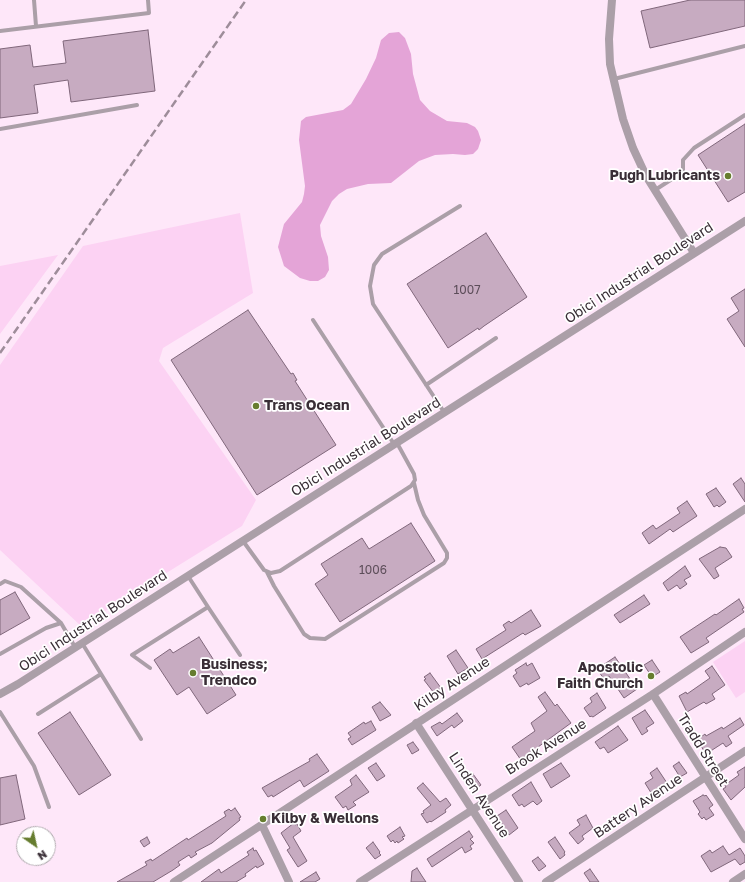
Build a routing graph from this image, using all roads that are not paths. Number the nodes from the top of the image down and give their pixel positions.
1 (34, 0) edge
2 (148, 0) edge
3 (612, 0) edge
4 (36, 26) junction
5 (0, 31) edge
6 (745, 46) edge
7 (614, 78) junction
8 (137, 105) dead end
9 (745, 115) edge
10 (0, 129) edge
11 (655, 190) junction
12 (460, 206) dead end
13 (745, 221) edge
14 (694, 253) junction
15 (313, 320) dead end
16 (496, 338) dead end
17 (426, 385) junction
18 (445, 413) junction
19 (396, 444) junction
20 (414, 483) junction
21 (745, 509) edge
22 (243, 541) junction
23 (268, 572) junction
24 (188, 576) junction
25 (0, 584) edge
26 (208, 607) junction
27 (61, 623) junction
28 (745, 632) edge
29 (79, 646) junction
30 (0, 654) edge
31 (240, 655) dead end
32 (150, 668) dead end
33 (101, 674) junction
34 (0, 694) edge
35 (653, 694) junction
36 (0, 712) edge
37 (38, 714) dead end
38 (416, 723) junction
39 (141, 739) dead end
40 (745, 751) edge
41 (705, 778) junction
42 (49, 807) dead end
43 (472, 809) junction
44 (262, 825) junction
45 (745, 839) edge
46 (745, 874) edge
47 (174, 882) edge
48 (289, 882) edge
49 (360, 882) edge
50 (520, 882) edge
51 (546, 882) edge
52 (733, 882) edge

1 - 4 lane
2 - 4 lane
3 - 7 street
4 - 5 lane
6 - 7 lane
7 - 11 street
8 - 10 lane
9 - 11 lane
11 - 14 street
12 - 17 lane
13 - 14 street, Obici Industrial Boulevard
14 - 18 street, Obici Industrial Boulevard
15 - 19 lane
16 - 17 lane
17 - 18 lane
18 - 19 street, Obici Industrial Boulevard
19 - 20 lane
19 - 22 street, Obici Industrial Boulevard
20 - 23 lane
20 - 23 lane
21 - 38 street, Kilby Avenue
22 - 23 lane
22 - 24 street, Obici Industrial Boulevard
24 - 26 lane
24 - 29 street, Obici Industrial Boulevard
25 - 27 lane
26 - 31 lane
26 - 32 lane
27 - 29 lane
27 - 30 lane
28 - 35 street, Brook Avenue
29 - 33 lane
29 - 34 street, Obici Industrial Boulevard
33 - 37 lane
33 - 39 lane
35 - 41 street, Tradd Street
35 - 43 street, Brook Avenue
36 - 42 lane
38 - 43 street, Linden Avenue
38 - 44 street, Kilby Avenue
40 - 41 street, Battery Avenue
41 - 45 street, Tradd Street
41 - 51 street, Battery Avenue
43 - 49 street, Brook Avenue
43 - 50 street, Linden Avenue
44 - 47 street, Kilby Avenue
44 - 48 street
46 - 52 street

